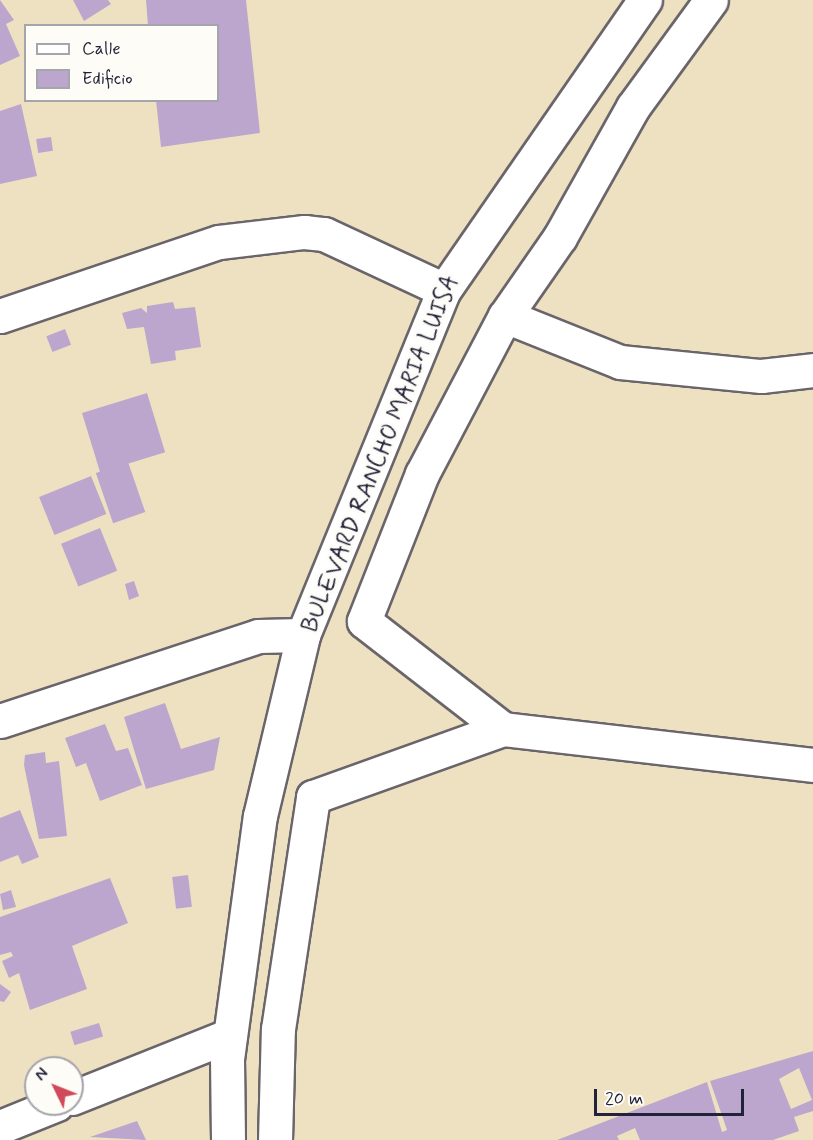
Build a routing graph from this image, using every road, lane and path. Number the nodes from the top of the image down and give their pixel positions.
1 (645, 0) edge
2 (711, 0) edge
3 (444, 290) junction
4 (0, 316) edge
5 (505, 316) junction
6 (813, 370) edge
7 (303, 635) junction
8 (0, 721) edge
9 (503, 729) junction
10 (813, 765) edge
11 (230, 1035) junction
12 (84, 1093) edge
13 (27, 1116) edge
14 (0, 1127) edge
15 (228, 1140) edge
16 (275, 1140) edge

1 - 3 street, BULEVARD RANCHO MARIA LUISA
2 - 5 street
3 - 4 street
3 - 7 street, BULEVARD RANCHO MARIA LUISA
5 - 6 street
5 - 9 street
7 - 8 street
7 - 11 street, BULEVARD RANCHO MARIA LUISA
9 - 10 street
9 - 16 street
11 - 12 street
11 - 15 street, BULEVARD RANCHO MARIA LUISA
13 - 14 street

